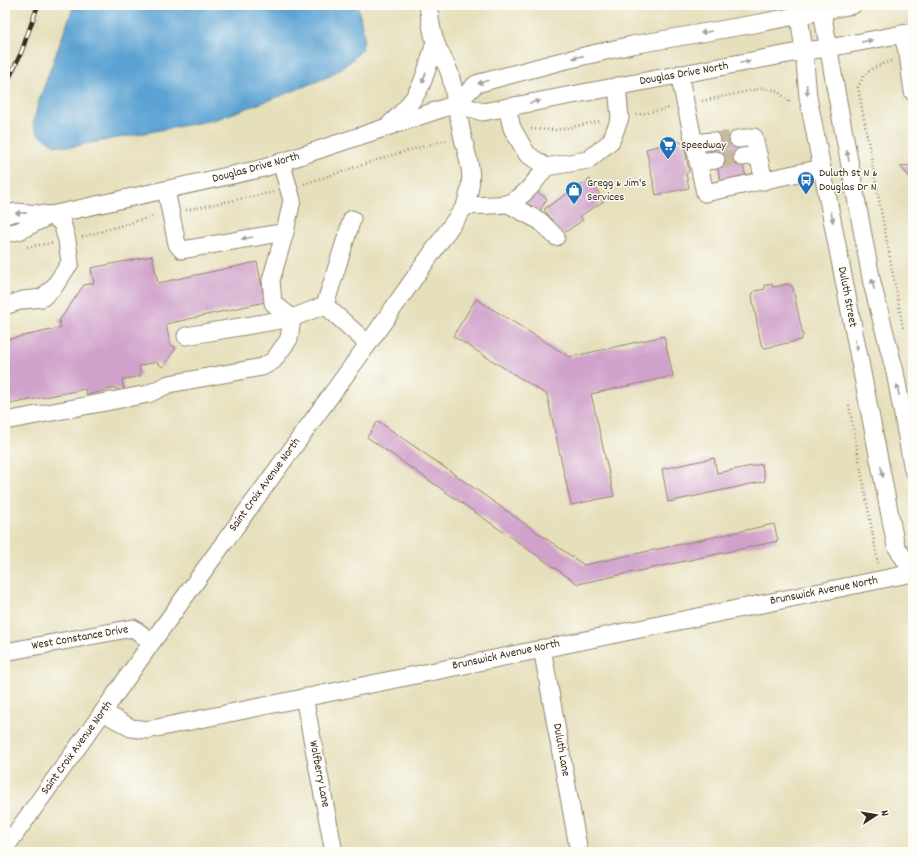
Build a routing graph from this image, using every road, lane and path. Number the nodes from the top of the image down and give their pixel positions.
1 (428, 5) edge
2 (853, 5) edge
3 (822, 11) junction
4 (799, 16) junction
5 (908, 33) edge
6 (435, 41) junction
7 (829, 48) junction
8 (804, 51) junction
9 (908, 54) junction
10 (679, 74) junction
11 (617, 86) junction
12 (913, 92) edge
13 (790, 102) dead end
14 (456, 104) junction
15 (686, 105) junction
16 (507, 107) junction
17 (620, 118) junction
18 (385, 128) junction
19 (512, 128) junction
20 (462, 136) junction
21 (738, 139) tunnel mouth
22 (712, 141) tunnel mouth
23 (694, 143) junction
24 (716, 160) tunnel mouth
25 (281, 162) junction
26 (698, 162) junction
27 (546, 166) junction
28 (822, 168) junction
29 (764, 181) junction
30 (288, 189) junction
31 (166, 190) junction
32 (508, 204) junction
33 (465, 206) junction
34 (170, 212) junction
35 (5, 214) edge
36 (51, 214) junction
37 (352, 219) dead end
38 (285, 232) junction
39 (5, 234) edge
40 (556, 237) dead end
41 (67, 240) junction
42 (20, 249) dead end
43 (325, 305) junction
44 (5, 306) edge
45 (292, 318) junction
46 (903, 330) dead end
47 (186, 336) dead end
48 (368, 344) junction
49 (5, 421) edge
50 (913, 470) edge
51 (913, 573) edge
52 (152, 642) junction
53 (542, 648) junction
54 (5, 652) edge
55 (304, 697) junction
56 (103, 712) junction
57 (6, 846) edge
58 (334, 852) edge
59 (579, 852) edge

1 - 6 street
2 - 3 street, Douglas Drive North
3 - 4 street, Douglas Drive North
3 - 7 street
4 - 8 street, Duluth Street
4 -> 14 street, Douglas Drive North
7 -> 5 street, Douglas Drive North
5 - 9 street
6 - 14 street, Saint Croix Avenue North
6 -> 18 street
7 - 8 street, Douglas Drive North
50 -> 7 street
10 -> 8 street, Douglas Drive North
8 -> 28 street, Duluth Street
9 - 12 street
9 - 46 path
10 - 11 street, Douglas Drive North
10 - 15 street
16 -> 11 street, Douglas Drive North
11 - 17 street
13 - 15 path
14 - 16 street, Douglas Drive North
14 - 18 street, Douglas Drive North
14 - 20 street, Saint Croix Avenue North
15 - 17 path
15 - 23 street
16 - 19 street
17 - 19 path
17 - 27 street
18 - 25 street, Douglas Drive North
19 - 27 street
20 - 30 path
20 - 33 street, Saint Croix Avenue North
21 - 29 street
22 - 23 street
23 - 26 street
24 - 26 street
25 - 30 street
25 - 31 street, Douglas Drive North
26 - 29 street
27 - 32 street
28 - 29 street
28 -> 51 street, Duluth Street
30 - 34 path
30 - 38 street
31 - 34 street
31 - 36 street, Douglas Drive North
32 - 33 street
32 - 40 street
33 - 48 street, Saint Croix Avenue North
38 -> 34 street
34 - 41 path
36 -> 35 street, Douglas Drive North
36 - 39 street, Douglas Drive North
36 - 41 street
37 - 43 street
38 - 45 street
41 - 42 path
41 - 44 street
43 - 45 street
43 - 48 street
45 - 47 street
45 - 49 street
48 - 52 street, Saint Croix Avenue North
51 - 53 street, Brunswick Avenue North
52 - 54 street, West Constance Drive
52 - 56 street, Saint Croix Avenue North
53 - 55 street, Brunswick Avenue North
53 - 59 street, Duluth Lane
55 - 56 street, Brunswick Avenue North
55 - 58 street, Wolfberry Lane
56 - 57 street, Saint Croix Avenue North

